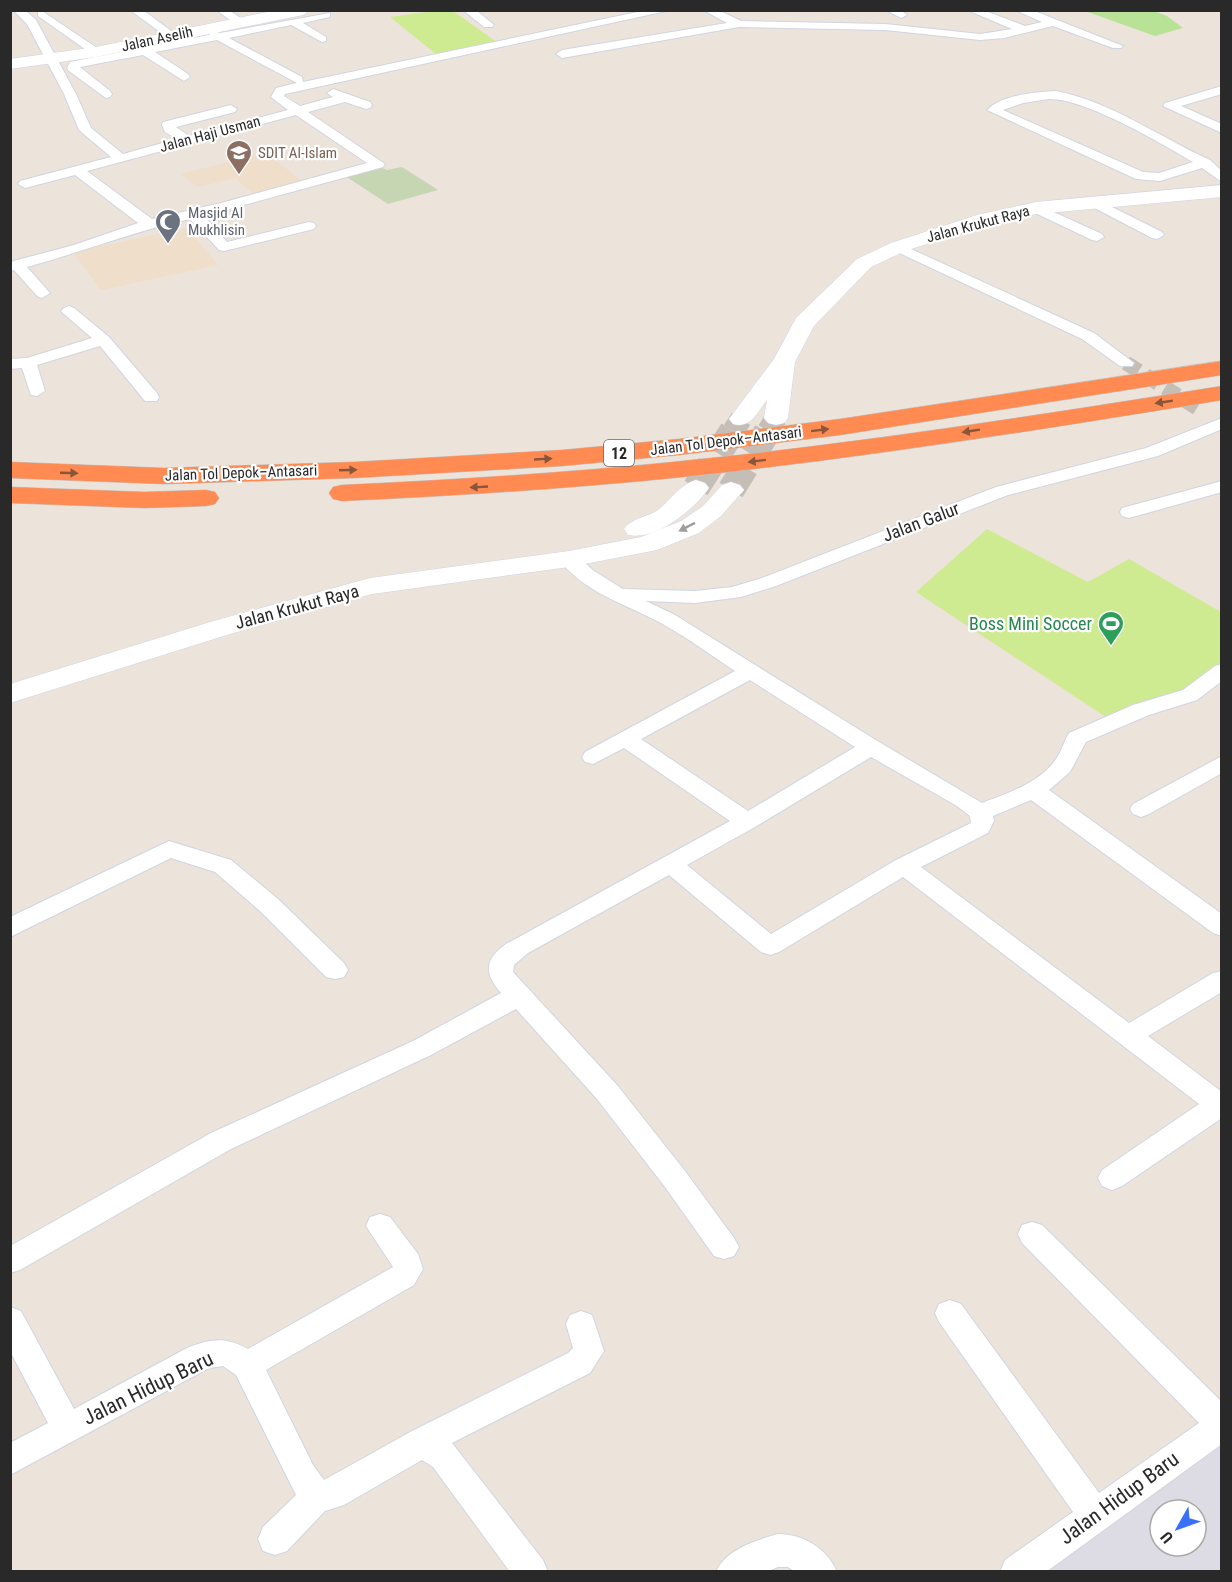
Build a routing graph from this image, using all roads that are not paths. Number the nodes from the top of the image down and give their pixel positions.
1 (18, 10) edge
2 (135, 10) edge
3 (221, 10) edge
4 (468, 10) edge
5 (666, 10) edge
6 (708, 10) edge
7 (972, 10) edge
8 (1020, 10) edge
9 (42, 14) dead end
10 (326, 15) dead end
11 (298, 16) edge
12 (240, 22) junction
13 (1052, 23) junction
14 (739, 24) junction
15 (488, 25) dead end
16 (1024, 30) junction
17 (211, 33) junction
18 (172, 36) junction
19 (322, 39) dead end
20 (1117, 46) dead end
21 (145, 51) junction
22 (96, 52) junction
23 (562, 54) dead end
24 (52, 59) junction
25 (10, 64) edge
26 (184, 77) dead end
27 (306, 82) junction
28 (1221, 90) edge
29 (106, 94) dead end
30 (345, 98) junction
31 (366, 105) dead end
32 (231, 109) dead end
33 (295, 110) junction
34 (1221, 129) edge
35 (187, 140) junction
36 (120, 158) junction
37 (1205, 163) junction
38 (76, 171) junction
39 (1221, 178) edge
40 (25, 184) dead end
41 (1221, 190) edge
42 (1094, 202) junction
43 (1036, 208) junction
44 (193, 214) junction
45 (149, 224) junction
46 (309, 226) dead end
47 (1157, 235) dead end
48 (1097, 237) dead end
49 (898, 247) junction
50 (14, 266) edge
51 (42, 293) dead end
52 (69, 311) dead end
53 (103, 340) junction
54 (785, 360) junction
55 (28, 363) junction
56 (1126, 363) tunnel mouth
57 (10, 364) edge
58 (1221, 368) edge
59 (37, 391) dead end
60 (1221, 393) edge
61 (151, 397) dead end
62 (1202, 411) tunnel mouth
63 (776, 418) tunnel mouth
64 (741, 419) tunnel mouth
65 (1221, 423) edge
66 (10, 470) edge
67 (1221, 486) edge
68 (696, 488) tunnel mouth
69 (731, 490) tunnel mouth
70 (10, 495) edge
71 (1129, 512) dead end
72 (580, 556) junction
73 (617, 594) junction
74 (750, 670) junction
75 (1221, 670) edge
76 (10, 694) edge
77 (625, 738) junction
78 (871, 747) junction
79 (593, 757) dead end
80 (1221, 763) edge
81 (1033, 790) junction
82 (1141, 809) dead end
83 (980, 812) junction
84 (747, 822) junction
85 (671, 864) junction
86 (904, 866) junction
87 (1221, 927) edge
88 (10, 928) edge
89 (335, 970) dead end
90 (1221, 981) edge
91 (519, 995) junction
92 (1129, 1035) junction
93 (1220, 1106) edge
94 (1112, 1178) dead end
95 (380, 1226) dead end
96 (1032, 1234) dead end
97 (724, 1247) dead end
98 (10, 1260) edge
99 (950, 1313) dead end
100 (10, 1320) edge
101 (581, 1324) dead end
102 (247, 1365) junction
103 (1221, 1424) edge
104 (67, 1428) junction
105 (423, 1442) junction
106 (10, 1460) edge
107 (316, 1497) junction
108 (1095, 1515) junction
109 (275, 1539) dead end
110 (523, 1569) edge
111 (733, 1572) edge
112 (819, 1572) edge
113 (1017, 1572) edge

1 - 24 street
2 - 18 street
3 - 12 street
4 - 15 street
5 - 27 street
6 - 14 street
7 - 16 street
8 - 13 street
9 - 22 street
10 - 11 street
11 - 12 street, Jalan Aselih
11 - 17 street
11 - 19 street
12 - 17 street, Jalan Aselih
13 - 16 street
13 - 20 street
14 - 16 street
14 - 23 street
17 - 18 street, Jalan Aselih
17 - 21 street
17 - 27 street
18 - 22 street, Jalan Aselih
21 - 26 street
21 - 29 street
22 - 24 street, Jalan Aselih
24 - 25 street, Jalan Aselih
24 - 36 street
27 - 30 street
27 - 33 street
28 - 34 street
30 - 31 street
30 - 33 street, Jalan Haji Usman
32 - 35 street
33 - 35 street, Jalan Haji Usman
33 - 44 street
35 - 36 street, Jalan Haji Usman
36 - 38 street, Jalan Haji Usman
37 - 37 street
37 - 39 street
38 - 40 street, Jalan Haji Usman
38 - 45 street
41 - 42 street, Jalan Krukut Raya
42 - 43 street, Jalan Krukut Raya
42 - 47 street
43 - 48 street
43 - 49 street, Jalan Krukut Raya
44 - 45 street
44 - 46 street
45 - 50 street
49 - 54 street, Jalan Krukut Raya
49 - 56 street
50 - 51 street
52 - 53 street
53 - 55 street
53 - 61 street
54 - 63 street, Jalan Krukut Raya
54 - 64 street, Jalan Krukut Raya
55 - 57 street
55 - 59 street
66 -> 58 highway, Jalan Tol Depok–Antasari / 12
60 -> 70 highway, Jalan Tol Depok–Antasari / 12
62 - 65 street
65 - 73 street, Jalan Galur
67 - 71 street
68 - 72 street, Jalan Krukut Raya
69 -> 72 street, Jalan Krukut Raya
72 - 73 street
72 - 76 street, Jalan Krukut Raya
73 - 74 street
74 - 77 street
74 - 78 street
75 - 81 street
77 - 79 street
77 - 84 street
78 - 83 street
78 - 84 street
80 - 82 street
81 - 83 street
81 - 87 street
83 - 86 street
84 - 85 street
85 - 86 street
85 - 91 street
86 - 92 street
88 - 89 street
90 - 92 street
91 - 97 street
91 - 98 street
92 - 93 street
93 - 94 street
95 - 102 street
96 - 103 street
99 - 108 street
100 - 104 street
101 - 105 street
102 - 104 street, Jalan Hidup Baru
102 - 107 street
103 - 108 street, Jalan Hidup Baru
104 - 106 street, Jalan Hidup Baru
105 - 107 street
105 - 110 street
107 - 109 street
108 - 113 street, Jalan Hidup Baru
111 - 112 street

